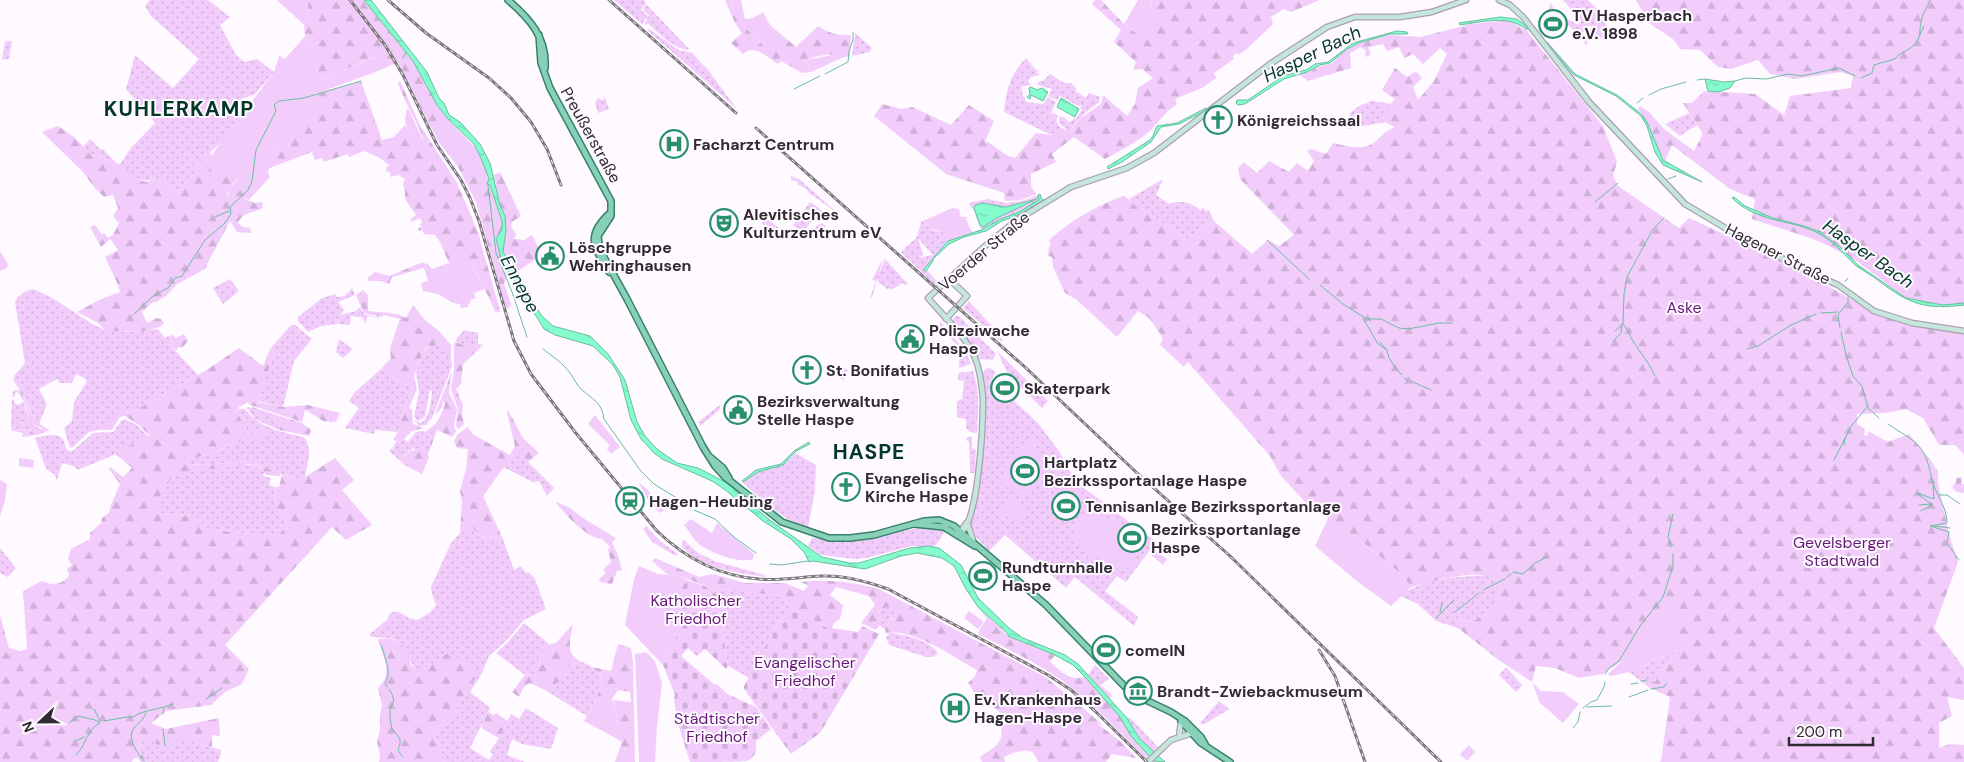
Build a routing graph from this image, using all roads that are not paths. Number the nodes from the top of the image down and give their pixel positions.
1 (508, 0) edge
2 (1466, 0) edge
3 (1499, 0) edge
4 (611, 212) junction
5 (949, 279) junction
6 (629, 304) junction
7 (946, 319) junction
8 (1964, 331) edge
9 (968, 523) junction
10 (960, 532) junction
11 (972, 540) junction
12 (978, 547) junction
13 (1179, 718) junction
14 (1194, 732) junction
15 (1180, 736) junction
16 (1149, 761) edge
17 (1230, 762) edge

1 - 4 main road, Preußerstraße
2 - 5 main road, Voerder Straße
3 - 8 main road, Hagener Straße
4 - 6 main road
4 - 6 main road
5 - 7 main road
5 - 7 main road, Voerder Straße
6 - 10 main road
7 - 9 main road
9 - 10 main road
9 - 11 main road
10 - 11 main road
10 - 12 main road
11 - 12 main road
12 - 13 main road
13 - 14 main road
13 - 15 main road
14 - 15 main road
14 - 17 main road
15 - 16 main road

